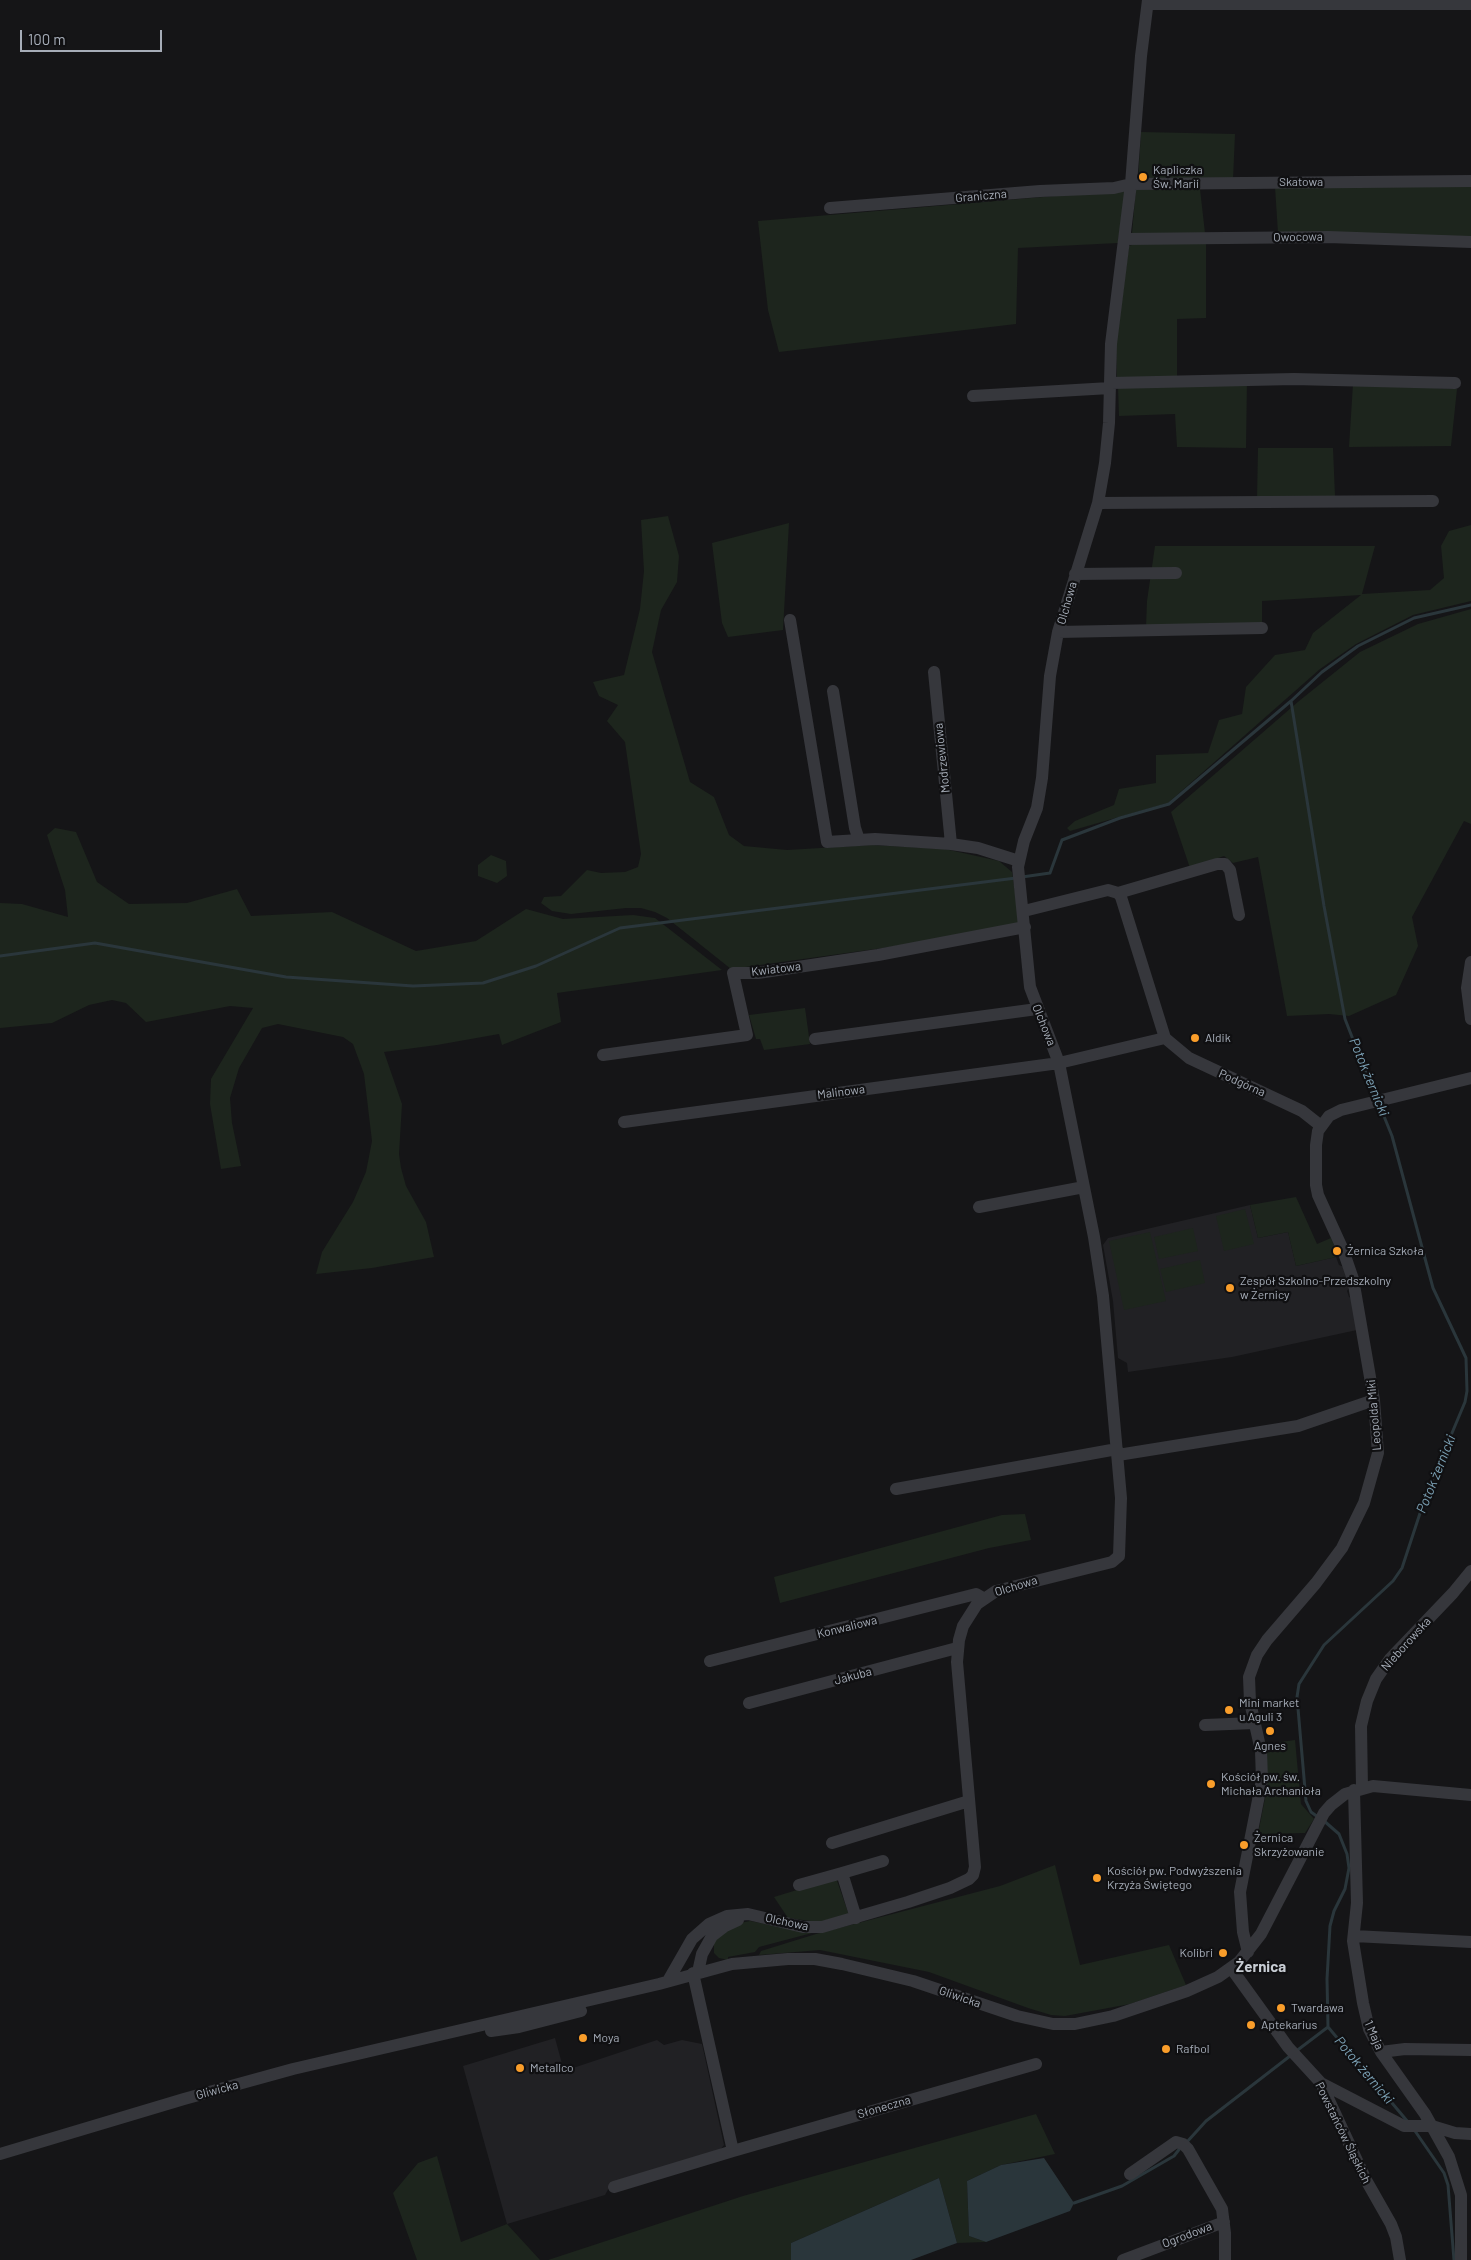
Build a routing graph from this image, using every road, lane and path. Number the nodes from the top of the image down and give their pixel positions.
1 (1148, 2) edge
2 (1471, 4) edge
3 (1471, 181) edge
4 (1132, 184) junction
5 (830, 208) dead end
6 (1125, 239) junction
7 (1471, 242) edge
8 (1456, 383) dead end
9 (1110, 385) junction
10 (973, 396) dead end
11 (1433, 501) dead end
12 (1098, 503) junction
13 (1176, 573) dead end
14 (1075, 574) junction
15 (790, 620) dead end
16 (1262, 628) dead end
17 (1058, 632) junction
18 (934, 672) dead end
19 (833, 691) dead end
20 (859, 840) junction
21 (951, 844) junction
22 (1019, 872) junction
23 (1118, 893) junction
24 (1024, 911) junction
25 (1239, 915) dead end
26 (1025, 928) junction
27 (1471, 962) edge
28 (1037, 1009) junction
29 (1471, 1019) edge
30 (1166, 1038) junction
31 (815, 1039) dead end
32 (603, 1054) dead end
33 (1059, 1063) junction
34 (1471, 1078) edge
35 (624, 1122) dead end
36 (1321, 1126) junction
37 (1084, 1187) junction
38 (979, 1207) dead end
39 (1374, 1400) junction
40 (1117, 1452) junction
41 (896, 1489) dead end
42 (1471, 1571) edge
43 (983, 1598) junction
44 (958, 1648) junction
45 (710, 1661) dead end
46 (749, 1703) dead end
47 (1254, 1723) junction
48 (1205, 1725) dead end
49 (1358, 1789) junction
50 (1471, 1795) edge
51 (969, 1801) junction
52 (832, 1843) dead end
53 (883, 1861) dead end
54 (842, 1873) junction
55 (800, 1885) dead end
56 (758, 1916) junction
57 (856, 1918) junction
58 (1354, 1936) junction
59 (709, 1940) junction
60 (1471, 1942) edge
61 (1248, 1952) junction
62 (683, 1953) junction
63 (726, 1965) junction
64 (1231, 1968) junction
65 (696, 1972) junction
66 (664, 1982) junction
67 (1471, 2050) edge
68 (1382, 2052) junction
69 (1036, 2064) dead end
70 (1321, 2083) junction
71 (1425, 2126) junction
72 (1471, 2134) edge
73 (733, 2150) junction
74 (0, 2154) edge
75 (1130, 2174) dead end
76 (614, 2187) dead end
77 (1224, 2222) junction
78 (1123, 2260) edge
79 (1225, 2260) edge
80 (1400, 2260) edge
81 (1462, 2260) edge

1 - 2 street
1 - 4 street, Olchowa
3 - 4 street, Skatowa
4 - 5 street, Graniczna
4 - 6 street, Olchowa
6 - 7 street, Owocowa
6 - 9 street, Olchowa
8 - 9 street
9 - 10 street
9 - 12 street, Olchowa
11 - 12 street
12 - 14 street, Olchowa
13 - 14 street
14 - 17 street, Olchowa
15 - 20 street
16 - 17 street
17 - 22 street, Olchowa
18 - 21 street, Modrzewiowa
19 - 20 street
20 - 21 street
21 - 22 street
22 - 24 street, Olchowa
23 - 24 street
23 - 25 street
23 - 30 street
24 - 26 street, Olchowa
26 - 28 street, Olchowa
26 - 32 street, Kwiatowa
27 - 29 street
28 - 31 street
28 - 33 street, Olchowa
30 - 33 street
30 - 36 street, Podgórna
33 - 35 street, Malinowa
33 - 37 street, Olchowa
34 - 36 street
36 - 39 street, Leopolda Miki
37 - 38 street
37 - 40 street, Olchowa
39 - 40 street
39 - 47 street, Leopolda Miki
40 - 41 street
40 - 43 street, Olchowa
42 - 49 street, Nieborowska
43 - 44 street, Olchowa
43 - 45 street, Konwaliowa
44 - 46 street, Jakuba
44 - 51 street, Olchowa
47 - 48 street
47 - 61 street, Leopolda Miki
49 - 50 street
49 - 58 street, 1 Maja
49 - 61 street, Gliwicka
51 - 52 street
51 - 57 street, Olchowa
53 - 54 street
54 - 55 street
54 - 57 street
56 - 57 street, Olchowa
56 - 59 street, Olchowa
56 - 62 street, Olchowa
58 - 60 street
58 - 68 street, 1 Maja
59 - 63 street
59 - 65 street
61 - 64 street, Gliwicka
62 - 65 street
62 - 66 street, Olchowa
63 - 64 street, Gliwicka
63 - 65 street, Gliwicka
64 - 70 street, Powstańców Śląskich
65 - 66 street, Gliwicka
65 - 73 street
66 - 74 street, Gliwicka
67 - 68 street
68 - 71 street, 1 Maja
69 - 73 street, Słoneczna
70 - 71 street
70 - 80 street, Powstańców Śląskich
71 - 72 street
71 - 81 street, 1 Maja
73 - 76 street, Słoneczna
75 - 77 street
77 - 78 street, Ogrodowa
77 - 79 street

